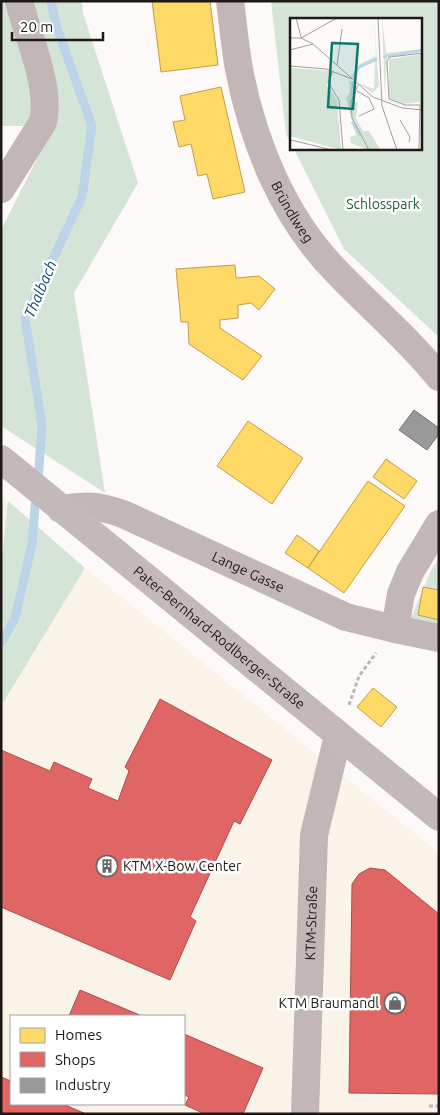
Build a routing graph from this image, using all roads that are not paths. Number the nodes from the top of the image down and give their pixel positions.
1 (19, 1) edge
2 (230, 1) edge
3 (1, 189) edge
4 (439, 377) edge
5 (7, 463) edge
6 (60, 509) junction
7 (439, 524) edge
8 (395, 629) junction
9 (439, 638) edge
10 (338, 736) junction
11 (439, 817) edge
12 (305, 1114) edge

1 - 3 street
2 - 4 street, Bründlweg
5 - 6 main road, Pater-Bernhard-Rodlberger-Straße
6 - 8 street, Lange Gasse
6 - 10 main road, Pater-Bernhard-Rodlberger-Straße
7 - 8 street
8 - 9 street, Lange Gasse
10 - 11 main road, Pater-Bernhard-Rodlberger-Straße
10 - 12 street, KTM-Straße

